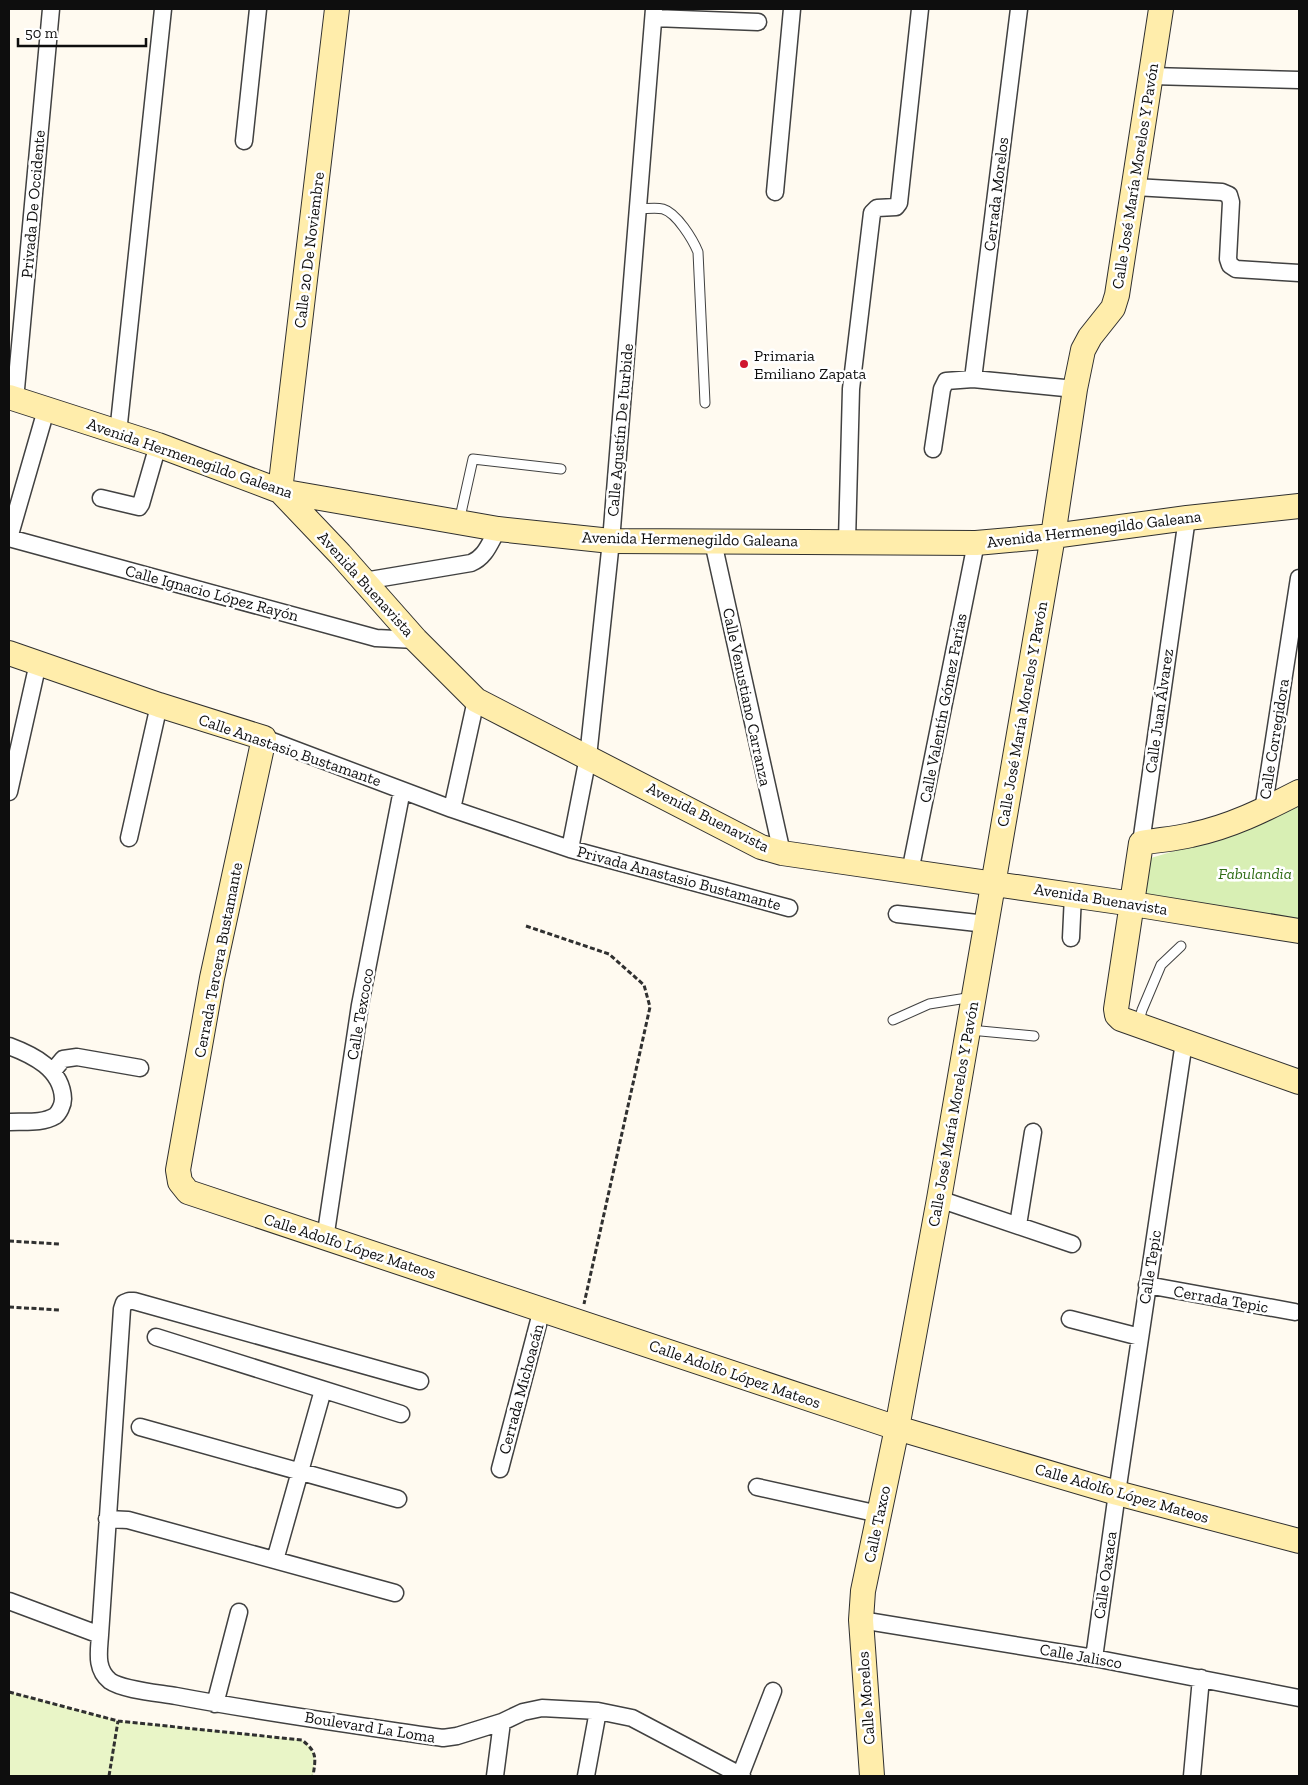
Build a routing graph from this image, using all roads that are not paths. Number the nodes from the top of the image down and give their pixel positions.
1 (51, 9) edge
2 (163, 9) edge
3 (258, 9) edge
4 (337, 9) edge
5 (792, 9) edge
6 (920, 9) edge
7 (1019, 9) edge
8 (1161, 9) edge
9 (654, 13) edge
10 (758, 22) dead end
11 (1151, 76) junction
12 (1299, 80) edge
13 (244, 141) dead end
14 (1135, 187) junction
15 (775, 192) dead end
16 (638, 208) junction
17 (1299, 273) edge
18 (973, 379) junction
19 (1075, 389) junction
20 (12, 398) edge
21 (705, 403) dead end
22 (46, 410) junction
23 (118, 433) junction
24 (158, 446) junction
25 (933, 449) dead end
26 (561, 469) dead end
27 (280, 491) junction
28 (100, 498) dead end
29 (1299, 506) edge
30 (1187, 518) junction
31 (459, 522) junction
32 (498, 528) junction
33 (1053, 536) junction
34 (9, 538) edge
35 (611, 541) junction
36 (847, 541) junction
37 (713, 542) junction
38 (976, 543) junction
39 (1299, 578) edge
40 (364, 581) junction
41 (416, 640) junction
42 (9, 653) edge
43 (38, 663) junction
44 (476, 700) junction
45 (159, 705) junction
46 (264, 738) junction
47 (588, 757) junction
48 (402, 790) junction
49 (9, 792) edge
50 (1299, 792) edge
51 (452, 809) junction
52 (1262, 811) junction
53 (129, 838) dead end
54 (1141, 843) junction
55 (570, 849) junction
56 (782, 853) junction
57 (910, 872) junction
58 (993, 883) junction
59 (1073, 895) junction
60 (1133, 904) junction
61 (789, 908) dead end
62 (897, 914) dead end
63 (986, 924) junction
64 (1299, 931) edge
65 (1071, 938) dead end
66 (1181, 946) dead end
67 (973, 997) junction
68 (893, 1020) dead end
69 (1128, 1020) junction
70 (967, 1030) junction
71 (1034, 1036) dead end
72 (1184, 1042) junction
73 (9, 1046) edge
74 (140, 1068) dead end
75 (53, 1071) junction
76 (1299, 1082) edge
77 (9, 1122) edge
78 (1033, 1132) dead end
79 (180, 1182) joint
80 (939, 1199) junction
81 (1018, 1225) junction
82 (325, 1239) junction
83 (1072, 1244) dead end
84 (1147, 1285) junction
85 (542, 1309) junction
86 (1295, 1312) dead end
87 (1070, 1319) dead end
88 (156, 1337) dead end
89 (1140, 1337) junction
90 (420, 1381) dead end
91 (323, 1390) junction
92 (401, 1414) dead end
93 (140, 1427) dead end
94 (897, 1428) junction
95 (500, 1469) dead end
96 (299, 1471) junction
97 (757, 1487) dead end
98 (1117, 1493) junction
99 (398, 1499) dead end
100 (879, 1514) junction
101 (107, 1519) junction
102 (1299, 1542) edge
103 (274, 1560) junction
104 (395, 1592) dead end
105 (9, 1601) edge
106 (239, 1612) dead end
107 (861, 1620) junction
108 (100, 1635) junction
109 (1094, 1658) junction
110 (1201, 1678) junction
111 (773, 1691) dead end
112 (1299, 1698) edge
113 (215, 1704) junction
114 (598, 1711) junction
115 (502, 1722) junction
116 (496, 1776) edge
117 (586, 1776) edge
118 (741, 1776) edge
119 (872, 1776) edge
120 (1192, 1776) edge

1 - 20 street, Privada De Occidente
2 - 23 street
3 - 13 street
4 - 27 main road, Calle 20 De Noviembre
5 - 15 street
6 - 36 street
7 - 18 street, Cerrada Morelos
8 - 11 main road, Calle José María Morelos Y Pavón
9 - 10 street
9 - 16 street, Calle Agustín De Iturbide
11 - 12 street
11 - 14 main road, Calle José María Morelos Y Pavón
14 - 17 street
14 - 19 main road, Calle José María Morelos Y Pavón
16 - 21 lane
16 - 35 street, Calle Agustín De Iturbide
18 - 19 street
18 - 25 street
19 - 33 main road, Calle José María Morelos Y Pavón
20 - 22 main road, Avenida Hermenegildo Galeana
22 - 23 main road, Avenida Hermenegildo Galeana
22 - 34 street
23 - 24 main road, Avenida Hermenegildo Galeana
24 - 27 main road, Avenida Hermenegildo Galeana
24 - 28 street
26 - 31 lane
27 - 31 main road, Avenida Hermenegildo Galeana
27 - 40 main road, Avenida Buenavista
29 - 30 main road, Avenida Hermenegildo Galeana
30 - 33 main road, Avenida Hermenegildo Galeana
30 - 54 street, Calle Juan Álvarez
31 - 32 main road, Avenida Hermenegildo Galeana
32 - 35 main road, Avenida Hermenegildo Galeana
32 - 40 street
33 - 38 main road, Avenida Hermenegildo Galeana
33 - 58 main road, Calle José María Morelos Y Pavón
34 - 41 street, Calle Ignacio López Rayón
35 - 37 main road, Avenida Hermenegildo Galeana
35 - 47 street, Calle Agustín De Iturbide
36 - 37 main road, Avenida Hermenegildo Galeana
36 - 38 main road, Avenida Hermenegildo Galeana
37 - 56 street, Calle Venustiano Carranza
38 - 57 street, Calle Valentín Gómez Farías
39 - 52 street, Calle Corregidora
40 - 41 main road, Avenida Buenavista
41 - 44 main road, Avenida Buenavista
42 - 43 main road, Calle Anastasio Bustamante
43 - 45 main road, Calle Anastasio Bustamante
43 - 49 street
44 - 47 main road, Avenida Buenavista
44 - 51 street
45 - 46 main road, Calle Anastasio Bustamante
45 - 53 street
46 - 48 street, Calle Anastasio Bustamante
46 - 79 main road, Cerrada Tercera Bustamante
47 - 55 street, Calle Agustín De Iturbide
47 - 56 main road, Avenida Buenavista
48 - 51 street, Calle Anastasio Bustamante
48 - 82 street, Calle Texcoco
50 - 52 main road
51 - 55 street, Calle Anastasio Bustamante
52 - 54 main road
54 - 60 main road, Calle Juan Álvarez
55 - 61 street, Privada Anastasio Bustamante
56 - 57 main road, Avenida Buenavista
57 - 58 main road, Avenida Buenavista
58 - 59 main road, Avenida Buenavista
58 - 63 main road, Calle José María Morelos Y Pavón
59 - 60 main road, Avenida Buenavista
59 - 65 street
60 - 64 main road, Avenida Buenavista
60 - 69 main road
62 - 63 street
63 - 67 main road, Calle José María Morelos Y Pavón
66 - 69 lane
67 - 68 lane
67 - 70 main road, Calle José María Morelos Y Pavón
69 - 72 main road
70 - 71 lane
70 - 80 main road, Calle José María Morelos Y Pavón
72 - 76 main road
72 - 84 street, Calle Tepic
73 - 75 street
74 - 75 street
75 - 77 street
78 - 81 street
79 - 82 main road, Calle Adolfo López Mateos
80 - 81 street
80 - 94 main road, Calle José María Morelos Y Pavón
81 - 83 street
82 - 85 main road, Calle Adolfo López Mateos
84 - 86 street, Cerrada Tepic
84 - 89 street, Calle Tepic
85 - 94 main road, Calle Adolfo López Mateos
85 - 95 street, Cerrada Michoacán
87 - 89 street
88 - 91 street
89 - 98 street, Calle Tepic
90 - 101 street
91 - 92 street
91 - 96 street
93 - 96 street
94 - 98 main road, Calle Adolfo López Mateos
94 - 100 main road, Calle Taxco
96 - 99 street
96 - 103 street
97 - 100 street
98 - 102 main road, Calle Adolfo López Mateos
98 - 109 street, Calle Oaxaca
100 - 107 main road, Calle Taxco
101 - 103 street
101 - 108 street
103 - 104 street
105 - 108 street
106 - 113 street
107 - 109 street, Calle Jalisco
107 - 119 main road, Calle Morelos
108 - 113 street, Boulevard La Loma
109 - 110 street, Calle Jalisco
110 - 112 street, Calle Jalisco
110 - 120 street
111 - 118 street
113 - 115 street, Boulevard La Loma
114 - 115 street, Boulevard La Loma
114 - 117 street
114 - 118 street, Boulevard La Loma
115 - 116 street

